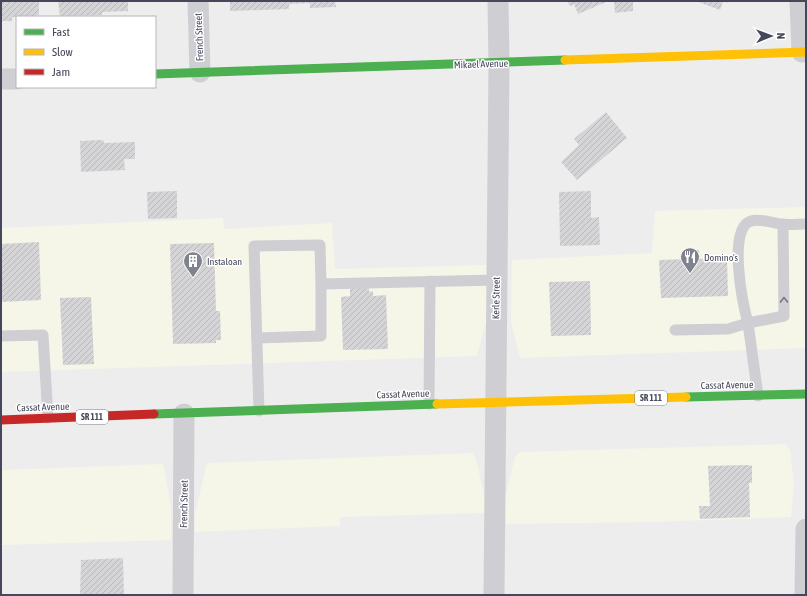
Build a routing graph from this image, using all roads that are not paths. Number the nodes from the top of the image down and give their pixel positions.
1 (198, 1) edge
2 (498, 1) edge
3 (800, 1) edge
4 (804, 52) edge
5 (499, 63) junction
6 (200, 72) junction
7 (156, 74) edge
8 (1, 79) edge
9 (16, 79) edge
10 (783, 224) junction
11 (806, 224) edge
12 (497, 280) junction
13 (430, 281) junction
14 (321, 284) junction
15 (748, 323) junction
16 (675, 330) dead end
17 (1, 336) edge
18 (257, 338) junction
19 (806, 394) edge
20 (758, 396) junction
21 (495, 402) junction
22 (429, 404) junction
23 (259, 411) junction
24 (184, 414) junction
25 (48, 418) junction
26 (1, 420) edge
27 (806, 529) edge
28 (183, 595) edge
29 (494, 595) edge
30 (805, 595) edge

1 - 6 street, French Street
2 - 5 street, Kerle Street
3 - 4 street
4 - 5 main road, Mikael Avenue
5 - 6 main road, Mikael Avenue
5 - 12 street, Kerle Street
6 - 7 main road, Mikael Avenue
8 - 9 street
10 - 11 lane
15 -> 10 lane
10 - 15 lane
12 - 13 lane
12 - 21 street, Kerle Street
13 - 14 lane
13 - 22 lane
14 - 18 lane
14 - 18 lane
15 - 16 lane
15 - 20 lane
17 - 25 lane
18 - 23 lane
19 - 20 main road, Cassat Avenue / SR 111
20 - 21 main road, Cassat Avenue / SR 111
21 - 22 main road, Cassat Avenue / SR 111
21 - 29 street, Kerle Street
22 - 23 main road, Cassat Avenue / SR 111
23 - 24 main road, Cassat Avenue / SR 111
24 - 25 main road, Cassat Avenue / SR 111
24 - 28 street, French Street
25 - 26 main road, Cassat Avenue / SR 111
27 - 30 street

